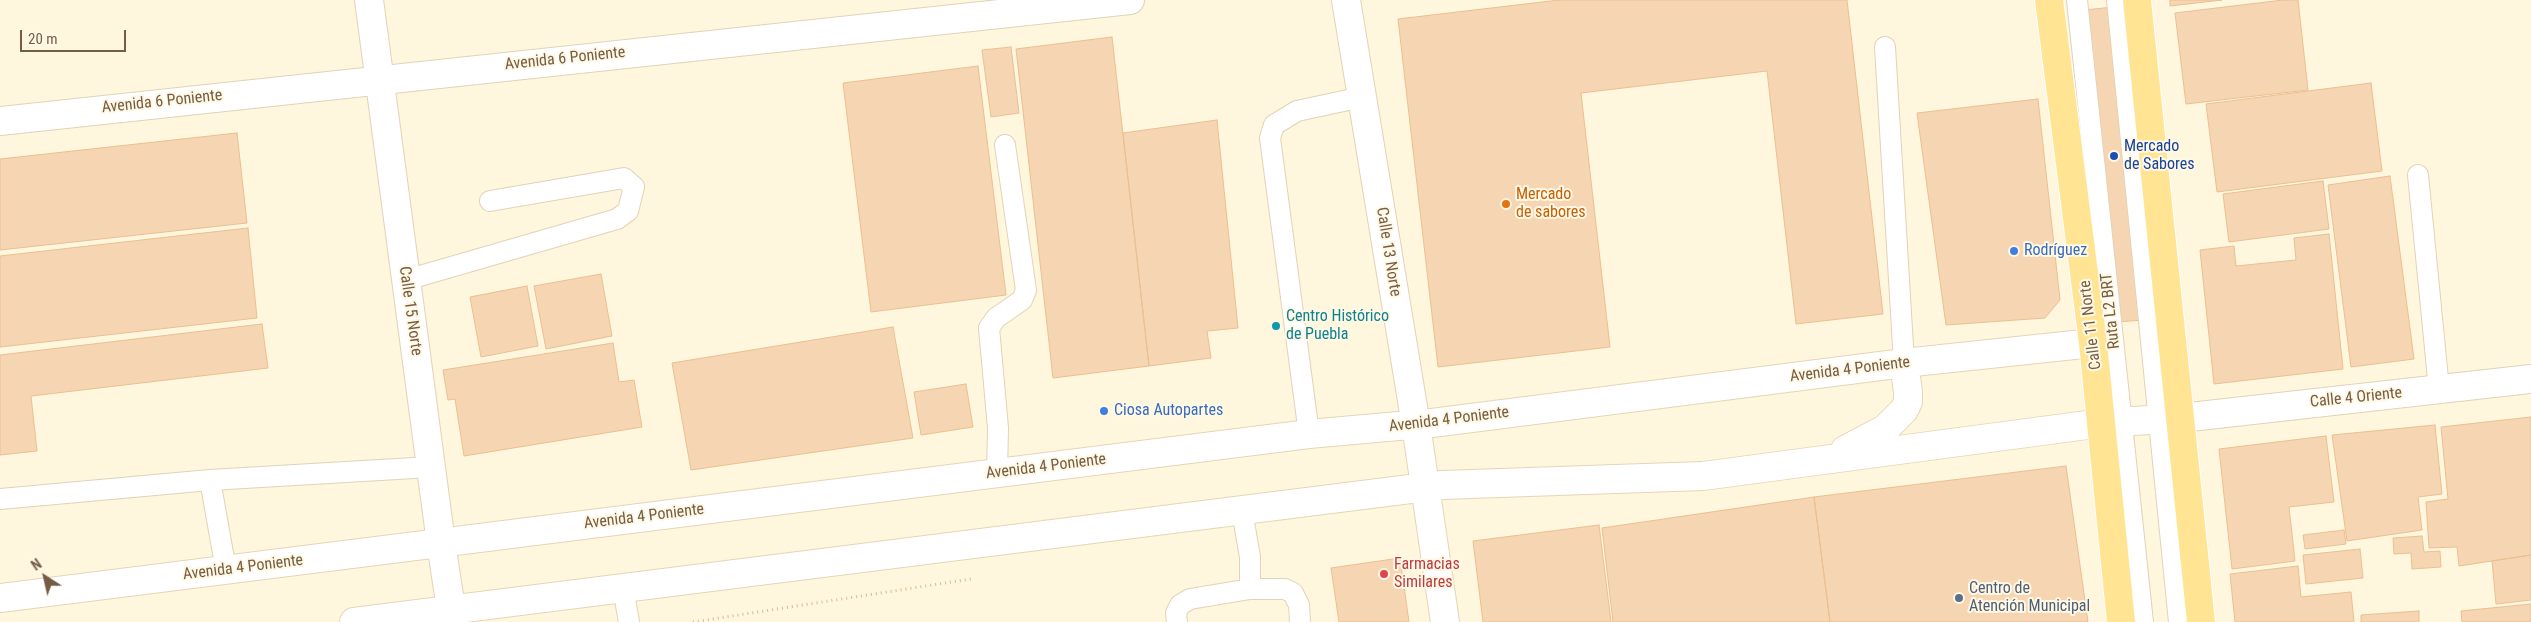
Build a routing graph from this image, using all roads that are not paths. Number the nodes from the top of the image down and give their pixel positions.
1 (369, 0) edge
2 (1130, 0) edge
3 (1346, 0) edge
4 (2049, 0) edge
5 (2077, 0) edge
6 (2117, 0) edge
7 (2137, 0) edge
8 (1885, 47) dead end
9 (378, 78) junction
10 (1362, 97) junction
11 (0, 120) edge
12 (1005, 145) dead end
13 (2418, 175) dead end
14 (490, 201) dead end
15 (406, 280) junction
16 (2093, 343) junction
17 (1904, 363) junction
18 (2531, 378) edge
19 (2438, 389) junction
20 (2170, 418) junction
21 (2112, 422) junction
22 (1416, 425) junction
23 (1309, 434) junction
24 (1823, 460) junction
25 (431, 467) junction
26 (997, 473) junction
27 (210, 480) junction
28 (1426, 487) junction
29 (0, 499) edge
30 (1242, 511) junction
31 (441, 543) junction
32 (226, 570) junction
33 (623, 588) junction
34 (1250, 589) junction
35 (0, 598) edge
36 (453, 616) edge
37 (354, 622) edge
38 (629, 622) edge
39 (1177, 622) edge
40 (1300, 622) edge
41 (1445, 622) edge
42 (2121, 622) edge
43 (2143, 622) edge
44 (2178, 622) edge
45 (2201, 622) edge

1 - 9 main road, Calle 15 Norte
2 - 9 main road, Avenida 6 Poniente
3 - 10 main road, Calle 13 Norte
4 - 16 main road, Calle 11 Norte
5 - 21 lane, Ruta L2 BRT
6 - 20 lane
7 - 20 main road
8 - 17 lane
9 - 11 main road, Avenida 6 Poniente
9 - 15 main road, Calle 15 Norte
10 - 22 main road, Calle 13 Norte
10 - 23 lane
12 - 26 lane
13 - 19 lane
14 - 15 lane
15 - 25 main road, Calle 15 Norte
16 - 17 main road, Avenida 4 Poniente
16 - 21 main road, Calle 11 Norte
17 - 22 main road, Avenida 4 Poniente
17 - 24 main road
18 - 19 main road, Calle 4 Oriente
19 - 20 main road, Calle 4 Oriente
20 - 21 main road
20 - 44 lane
20 - 45 main road
21 - 24 main road
21 - 42 main road, Calle 11 Norte
21 - 43 lane, Ruta L2 BRT
22 - 23 main road, Avenida 4 Poniente
22 - 28 main road, Calle 13 Norte
23 - 26 main road, Avenida 4 Poniente
24 - 28 main road
25 - 27 lane
25 - 31 main road, Calle 15 Norte
26 - 31 main road, Avenida 4 Poniente
27 - 29 lane
27 - 32 lane
28 - 30 main road
28 - 41 main road, Calle 13 Norte
30 - 33 main road
30 - 34 lane
31 - 32 main road, Avenida 4 Poniente
31 - 36 main road, Calle 15 Norte
32 - 35 main road, Avenida 4 Poniente
33 - 36 main road
33 - 38 lane
34 - 39 lane
34 - 40 lane
36 - 37 main road

